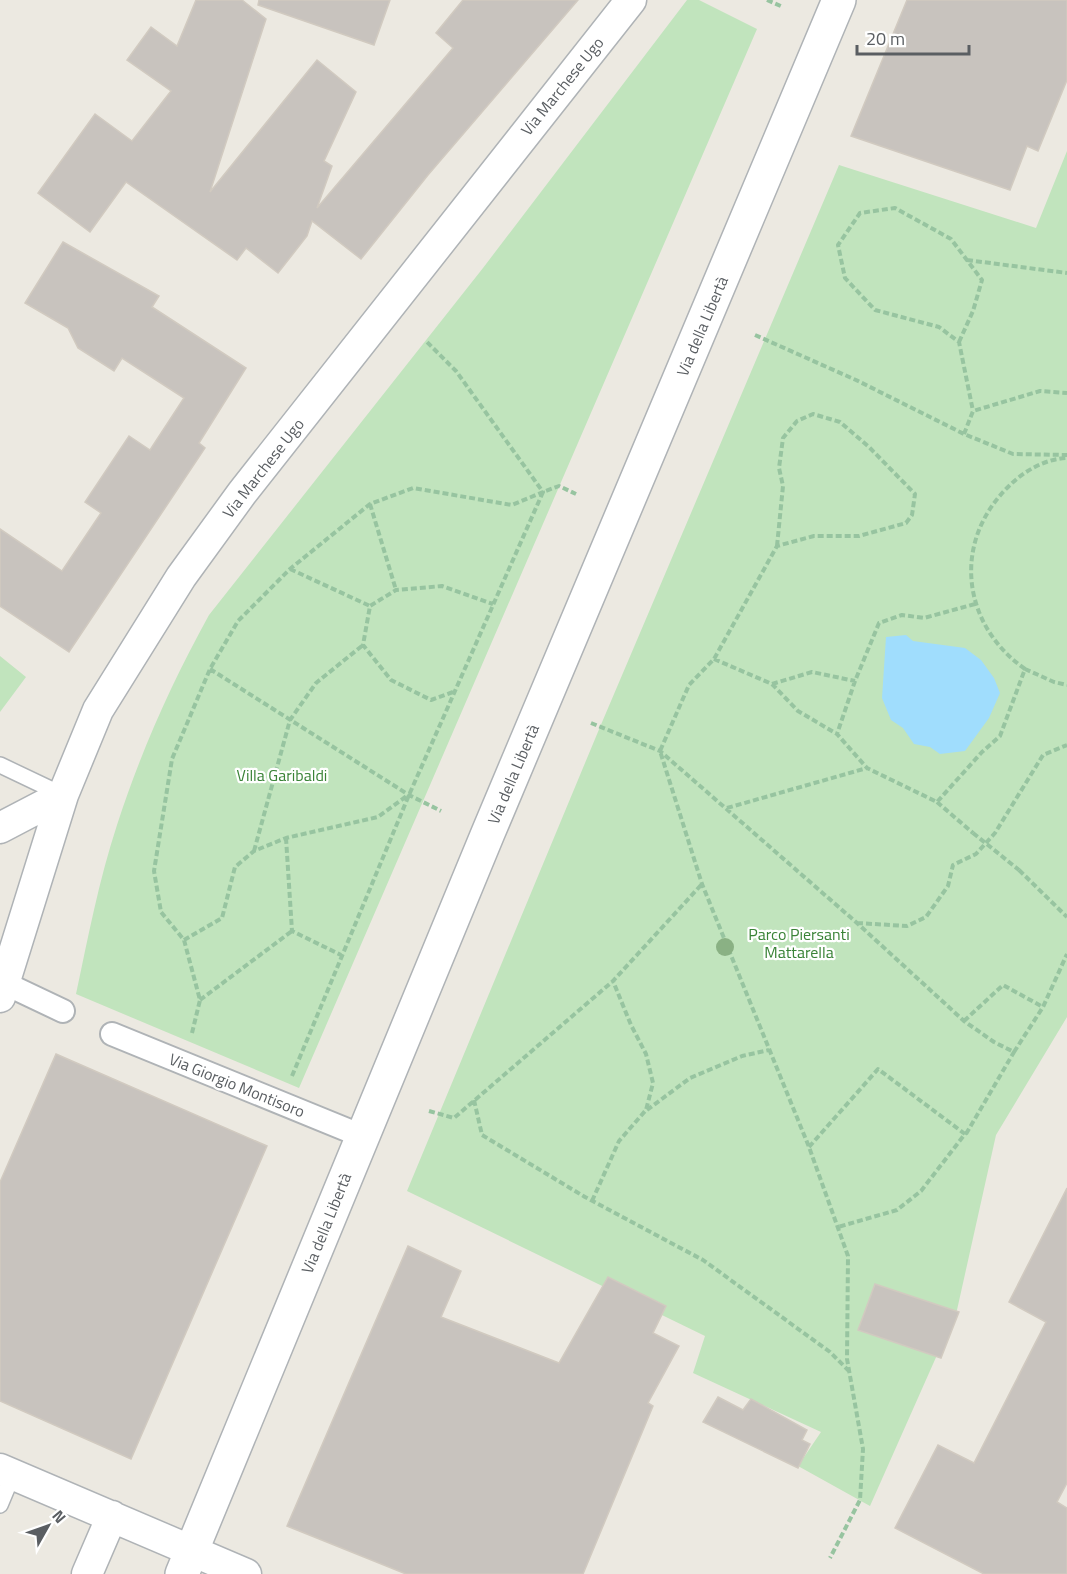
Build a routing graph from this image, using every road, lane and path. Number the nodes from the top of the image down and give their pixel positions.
1 (631, 0) edge
2 (767, 0) edge
3 (839, 0) edge
4 (783, 7) dead end
5 (966, 260) junction
6 (1067, 273) edge
7 (755, 335) dead end
8 (426, 341) dead end
9 (959, 342) junction
10 (1067, 393) edge
11 (974, 411) junction
12 (963, 434) junction
13 (1067, 456) edge
14 (543, 492) junction
15 (576, 494) dead end
16 (369, 504) junction
17 (777, 546) junction
18 (290, 569) junction
19 (396, 590) junction
20 (493, 604) junction
21 (975, 604) junction
22 (370, 606) junction
23 (363, 645) junction
24 (714, 659) junction
25 (210, 669) junction
26 (1025, 669) junction
27 (855, 681) junction
28 (772, 684) junction
29 (1067, 685) edge
30 (453, 692) junction
31 (290, 720) junction
32 (591, 723) dead end
33 (837, 734) junction
34 (1067, 745) edge
35 (660, 752) junction
36 (0, 765) edge
37 (867, 768) junction
38 (63, 795) junction
39 (409, 795) junction
40 (937, 802) junction
41 (727, 808) junction
42 (441, 811) dead end
43 (0, 828) edge
44 (286, 838) junction
45 (254, 851) junction
46 (702, 884) junction
47 (1067, 917) edge
48 (857, 923) junction
49 (292, 931) junction
50 (184, 940) junction
51 (1067, 954) edge
52 (341, 955) junction
53 (614, 981) junction
54 (1, 987) edge
55 (200, 1000) junction
56 (1043, 1007) junction
57 (63, 1011) dead end
58 (964, 1021) junction
59 (112, 1034) dead end
60 (201, 1037) dead end
61 (769, 1050) junction
62 (1014, 1052) junction
63 (282, 1072) dead end
64 (474, 1100) junction
65 (646, 1110) junction
66 (429, 1111) dead end
67 (965, 1134) junction
68 (362, 1136) junction
69 (809, 1147) junction
70 (592, 1201) junction
71 (838, 1227) junction
72 (849, 1371) junction
73 (7, 1471) edge
74 (0, 1505) edge
75 (112, 1516) junction
76 (830, 1558) dead end
77 (187, 1562) edge
78 (87, 1574) edge
79 (246, 1574) edge

1 - 38 street, Via Marchese Ugo
2 - 4 path
3 - 68 street, Via della Libertà
5 - 6 path
5 - 9 path
5 - 9 path
7 - 12 path
8 - 14 path
9 - 11 path
10 - 11 path
11 - 12 path
12 - 13 path
13 - 21 path
14 - 15 path
14 - 16 path
14 - 20 path
16 - 18 path
16 - 19 path
17 - 17 path
17 - 24 path
18 - 22 path
18 - 25 path
19 - 20 path
19 - 22 path
20 - 30 path
21 - 26 path
21 - 27 path
22 - 23 path
23 - 30 path
23 - 31 path
24 - 28 path
24 - 35 path
25 - 31 path
25 - 50 path
26 - 29 path
26 - 40 path
27 - 28 path
27 - 33 path
28 - 33 path
30 - 39 path
31 - 39 path
31 - 45 path
32 - 35 path
33 - 37 path
34 - 48 path
35 - 41 path
35 - 46 path
36 - 38 lane
37 - 40 path
37 - 41 path
38 - 43 street
38 - 54 street, Via Marchese Ugo
39 - 42 path
39 - 44 path
39 - 52 path
40 - 47 path, bridge
41 - 48 path
44 - 45 path
44 - 49 path
45 - 50 path
46 - 53 path
46 - 61 path
48 - 58 path
49 - 52 path
49 - 55 path
50 - 55 path
51 - 56 path
52 - 63 path
53 - 64 path
53 - 65 path
54 - 57 street
55 - 60 path
56 - 58 path
56 - 62 path
58 - 62 path
59 - 68 street, Via Giorgio Montisoro
61 - 65 path
61 - 69 path
62 - 67 path
64 - 66 path
64 - 70 path
65 - 70 path
67 - 69 path
67 - 71 path
68 - 77 street, Via della Libertà
69 - 71 path
70 - 72 path
71 - 72 path
72 - 76 path
73 - 74 lane
73 - 75 street
75 - 77 street
75 - 78 street
77 - 79 street

